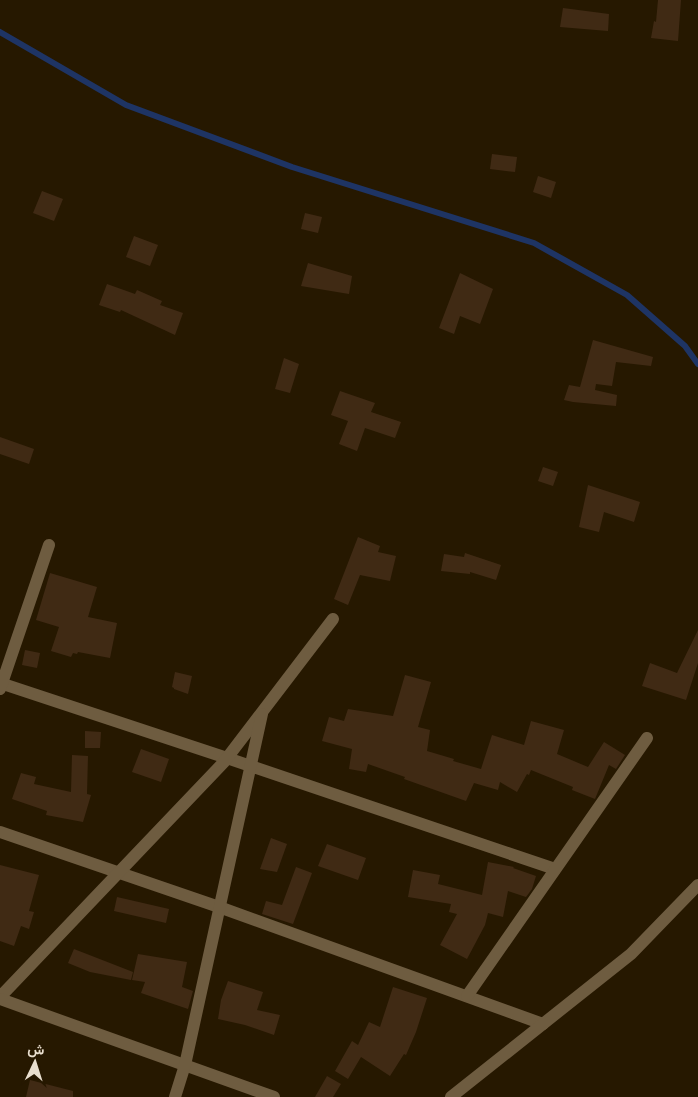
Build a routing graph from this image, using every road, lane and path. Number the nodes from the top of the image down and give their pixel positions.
1 (49, 545) dead end
2 (333, 619) dead end
3 (1, 685) edge
4 (263, 711) junction
5 (647, 738) dead end
6 (227, 758) junction
7 (251, 766) junction
8 (0, 832) edge
9 (555, 869) junction
10 (118, 873) junction
11 (698, 885) edge
12 (220, 907) junction
13 (467, 996) junction
14 (0, 998) edge
15 (543, 1024) junction
16 (185, 1065) junction
17 (175, 1097) edge
18 (274, 1097) edge
19 (451, 1097) edge

1 - 3 street
2 - 4 street
3 - 6 street
4 - 6 street
4 - 7 street
5 - 9 street
6 - 7 street
6 - 10 street
7 - 9 street
7 - 12 street
8 - 10 street
9 - 13 street
10 - 12 street
10 - 14 street
11 - 15 street
12 - 13 street
12 - 16 street
13 - 15 street
14 - 16 street
15 - 19 street
16 - 17 street
16 - 18 street

